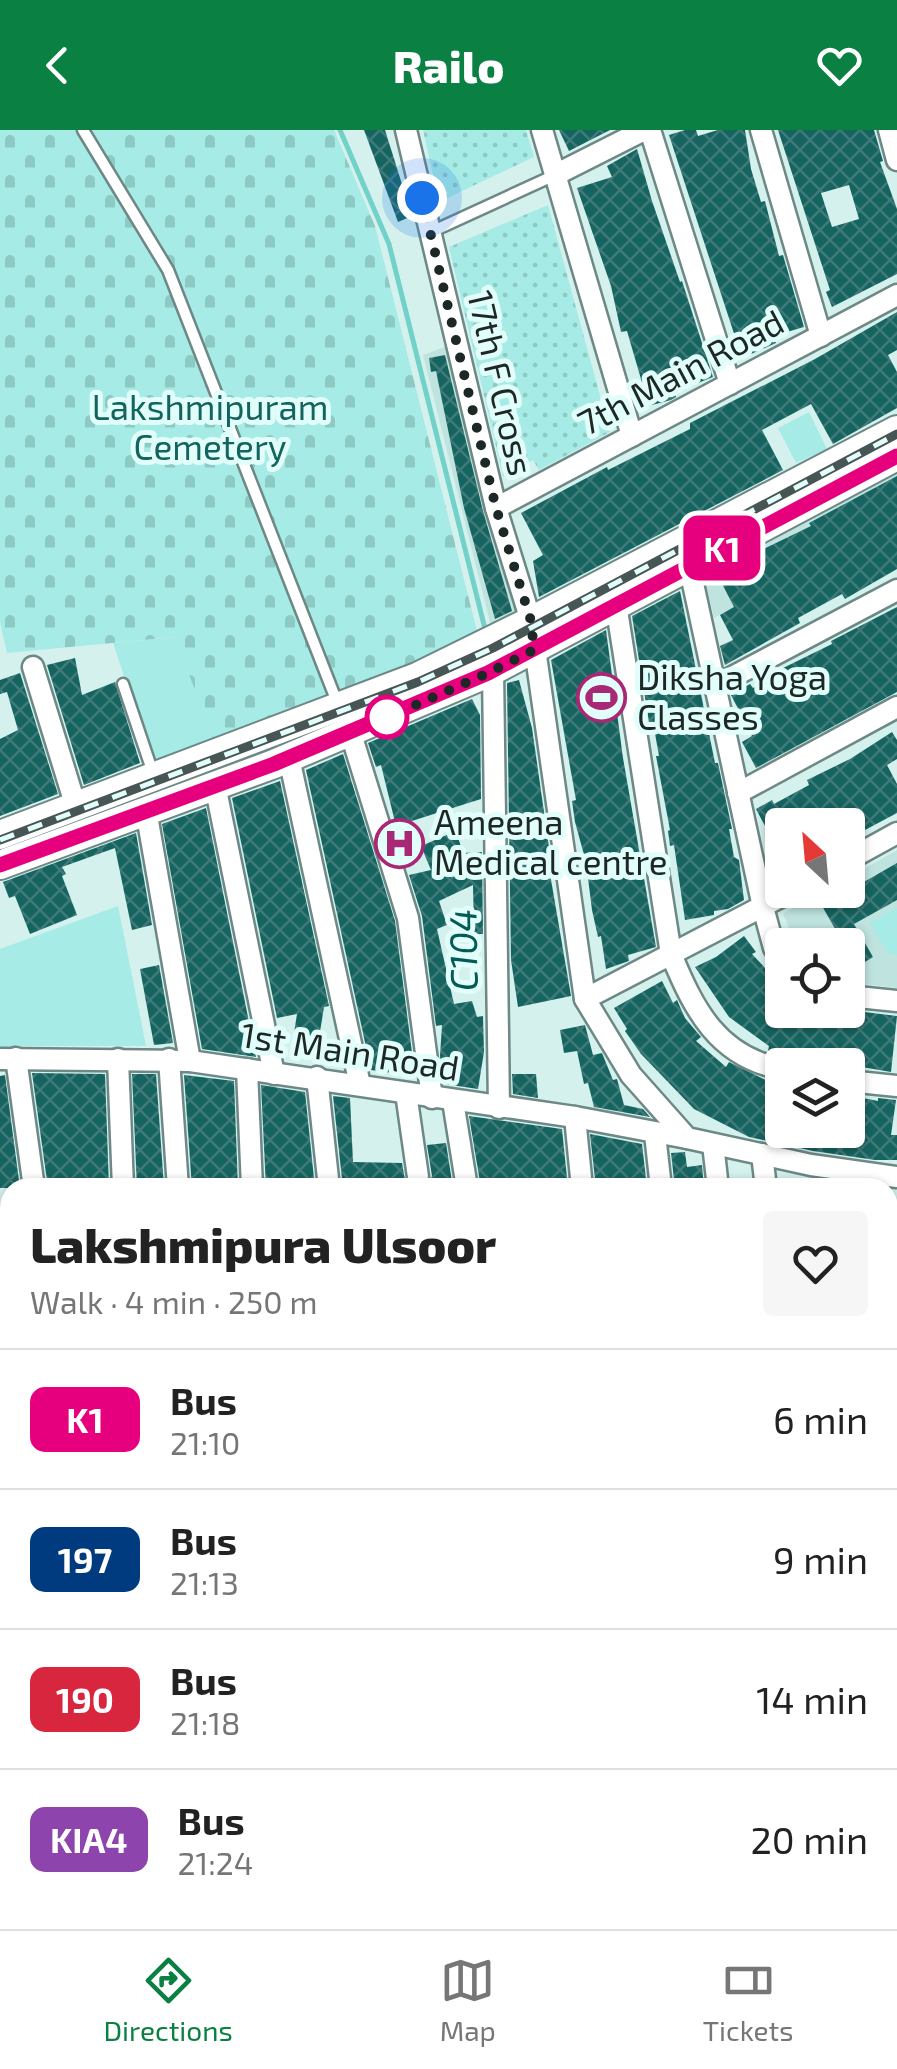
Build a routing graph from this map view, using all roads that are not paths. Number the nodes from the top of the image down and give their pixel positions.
1 (83, 130) edge
2 (406, 130) edge
3 (542, 130) edge
4 (647, 130) edge
5 (761, 130) edge
6 (889, 130) edge
7 (897, 160) edge
8 (555, 176) junction
9 (431, 232) junction
10 (897, 296) edge
11 (821, 336) junction
12 (730, 384) junction
13 (897, 430) edge
14 (632, 436) junction
15 (897, 456) edge
16 (496, 508) junction
17 (689, 566) junction
18 (897, 590) edge
19 (616, 604) junction
20 (532, 635) junction
21 (489, 652) junction
22 (33, 667) dead end
23 (123, 684) dead end
24 (717, 685) junction
25 (897, 707) edge
26 (346, 720) junction
27 (289, 758) junction
28 (155, 777) junction
29 (215, 785) junction
30 (738, 793) junction
31 (76, 806) junction
32 (146, 810) junction
33 (897, 833) edge
34 (0, 835) edge
35 (865, 851) edge
36 (0, 865) edge
37 (763, 907) junction
38 (769, 928) edge
39 (671, 954) junction
40 (585, 998) junction
41 (865, 998) edge
42 (897, 1001) edge
43 (8, 1059) edge
44 (118, 1059) junction
45 (180, 1060) junction
46 (765, 1062) edge
47 (248, 1069) junction
48 (274, 1074) junction
49 (317, 1078) junction
50 (865, 1083) edge
51 (360, 1085) junction
52 (897, 1086) edge
53 (406, 1093) junction
54 (443, 1099) junction
55 (495, 1107) junction
56 (575, 1117) junction
57 (655, 1134) junction
58 (687, 1138) junction
59 (713, 1144) junction
60 (762, 1154) junction
61 (812, 1165) junction
62 (32, 1178) edge
63 (124, 1178) edge
64 (178, 1178) edge
65 (252, 1178) edge
66 (329, 1178) edge
67 (418, 1178) dead end
68 (464, 1178) edge
69 (581, 1178) edge
70 (660, 1178) edge
71 (717, 1178) edge
72 (765, 1178) edge
73 (813, 1178) edge
74 (877, 1178) edge

1 - 26 lane
2 - 9 street, 17th F Cross
3 - 8 street
4 - 8 street
4 - 12 street
5 - 11 street
6 - 7 street
8 - 9 lane
8 - 14 street
9 - 16 street, 17th F Cross
10 - 11 street, 7th Main Road
11 - 12 street, 7th Main Road
12 - 14 street, 7th Main Road
13 - 20 main road
14 - 16 street, 7th Main Road
15 - 17 main road
16 - 20 street, 17th F Cross
17 - 19 main road
17 - 24 street
18 - 24 street
19 - 20 main road
19 - 39 street
20 - 21 main road
20 - 40 street, 17th F Cross
21 - 26 main road
21 - 55 street
22 - 31 street
23 - 28 lane
24 - 30 street
25 - 30 street
26 - 27 main road
26 - 28 main road
26 - 54 street
27 - 29 main road
27 - 51 street
28 - 31 main road
29 - 32 main road
29 - 48 street
30 - 37 street
31 - 34 main road
32 - 36 main road
32 - 45 street
33 - 35 street
37 - 38 street
37 - 39 street
39 - 40 street
39 - 46 street
40 - 58 street
41 - 42 street
43 - 44 street, 1st Main Road
43 - 62 street
44 - 45 street, 1st Main Road
44 - 63 street
45 - 47 street, 1st Main Road
45 - 64 street
47 - 48 street, 1st Main Road
47 - 65 street
48 - 49 street, 1st Main Road
49 - 51 street, 1st Main Road
49 - 66 street
50 - 52 street
51 - 53 street, 1st Main Road
53 - 54 street, 1st Main Road
53 - 67 street
54 - 55 street, 1st Main Road
54 - 68 street
55 - 56 street, 1st Main Road
56 - 57 street, 1st Main Road
56 - 69 street
57 - 58 street, 1st Main Road
57 - 70 street
58 - 59 street, 1st Main Road
59 - 60 street, 1st Main Road
59 - 71 street
60 - 61 street, 1st Main Road
60 - 72 street
61 - 73 street
61 - 74 street, 1st Main Road

